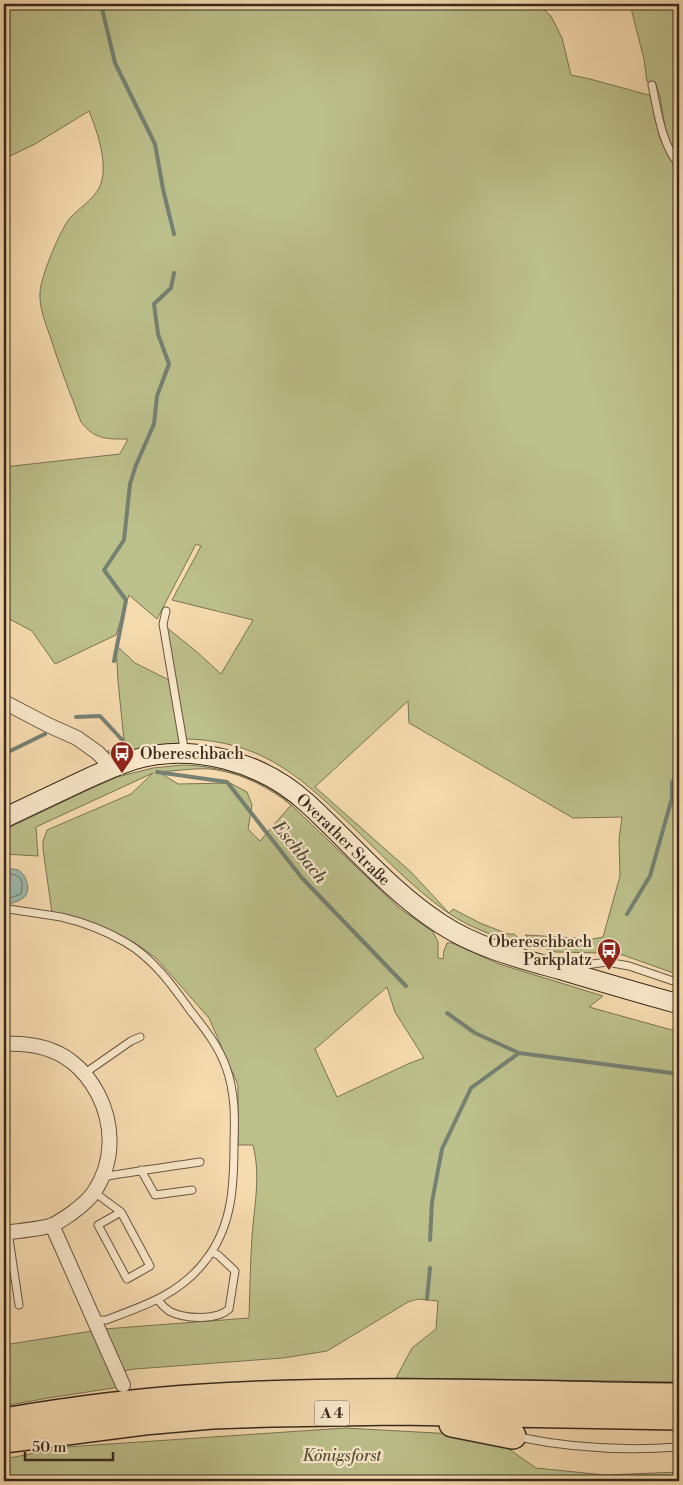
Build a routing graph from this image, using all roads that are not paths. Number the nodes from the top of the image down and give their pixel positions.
1 (652, 85) dead end
2 (679, 165) edge
3 (166, 611) dead end
4 (4, 702) edge
5 (185, 754) junction
6 (112, 768) junction
7 (4, 818) edge
8 (4, 911) edge
9 (558, 969) junction
10 (679, 983) edge
11 (679, 1004) edge
12 (140, 1037) dead end
13 (4, 1044) edge
14 (85, 1073) junction
15 (200, 1162) dead end
16 (141, 1170) junction
17 (102, 1177) junction
18 (192, 1190) dead end
19 (94, 1192) junction
20 (121, 1212) junction
21 (52, 1225) junction
22 (6, 1233) edge
23 (212, 1252) junction
24 (158, 1300) junction
25 (18, 1305) dead end
26 (93, 1316) junction
27 (123, 1385) dead end
28 (679, 1396) edge
29 (398, 1412) junction
30 (679, 1417) edge
31 (4, 1420) edge
32 (513, 1436) joint
33 (4, 1440) edge
34 (679, 1446) edge

1 - 2 lane
3 - 5 lane
4 - 6 street
5 - 6 main road, Overather Straße
5 - 9 main road, Overather Straße
6 - 7 main road, Overather Straße
8 - 23 lane
9 - 10 lane
9 - 11 main road, Overather Straße
12 - 14 lane
13 - 14 street
14 - 17 street
15 - 16 lane
16 - 17 lane
16 - 18 lane
17 - 19 street
19 - 20 lane
19 - 21 street
20 - 20 lane
21 - 22 street
21 - 26 street
22 - 25 lane
23 - 24 lane
23 - 24 lane
24 - 26 lane
26 - 27 street
28 - 31 highway, A 4
29 - 30 highway, A 4
29 - 32 highway
29 - 33 highway, A 4
32 - 34 lane

